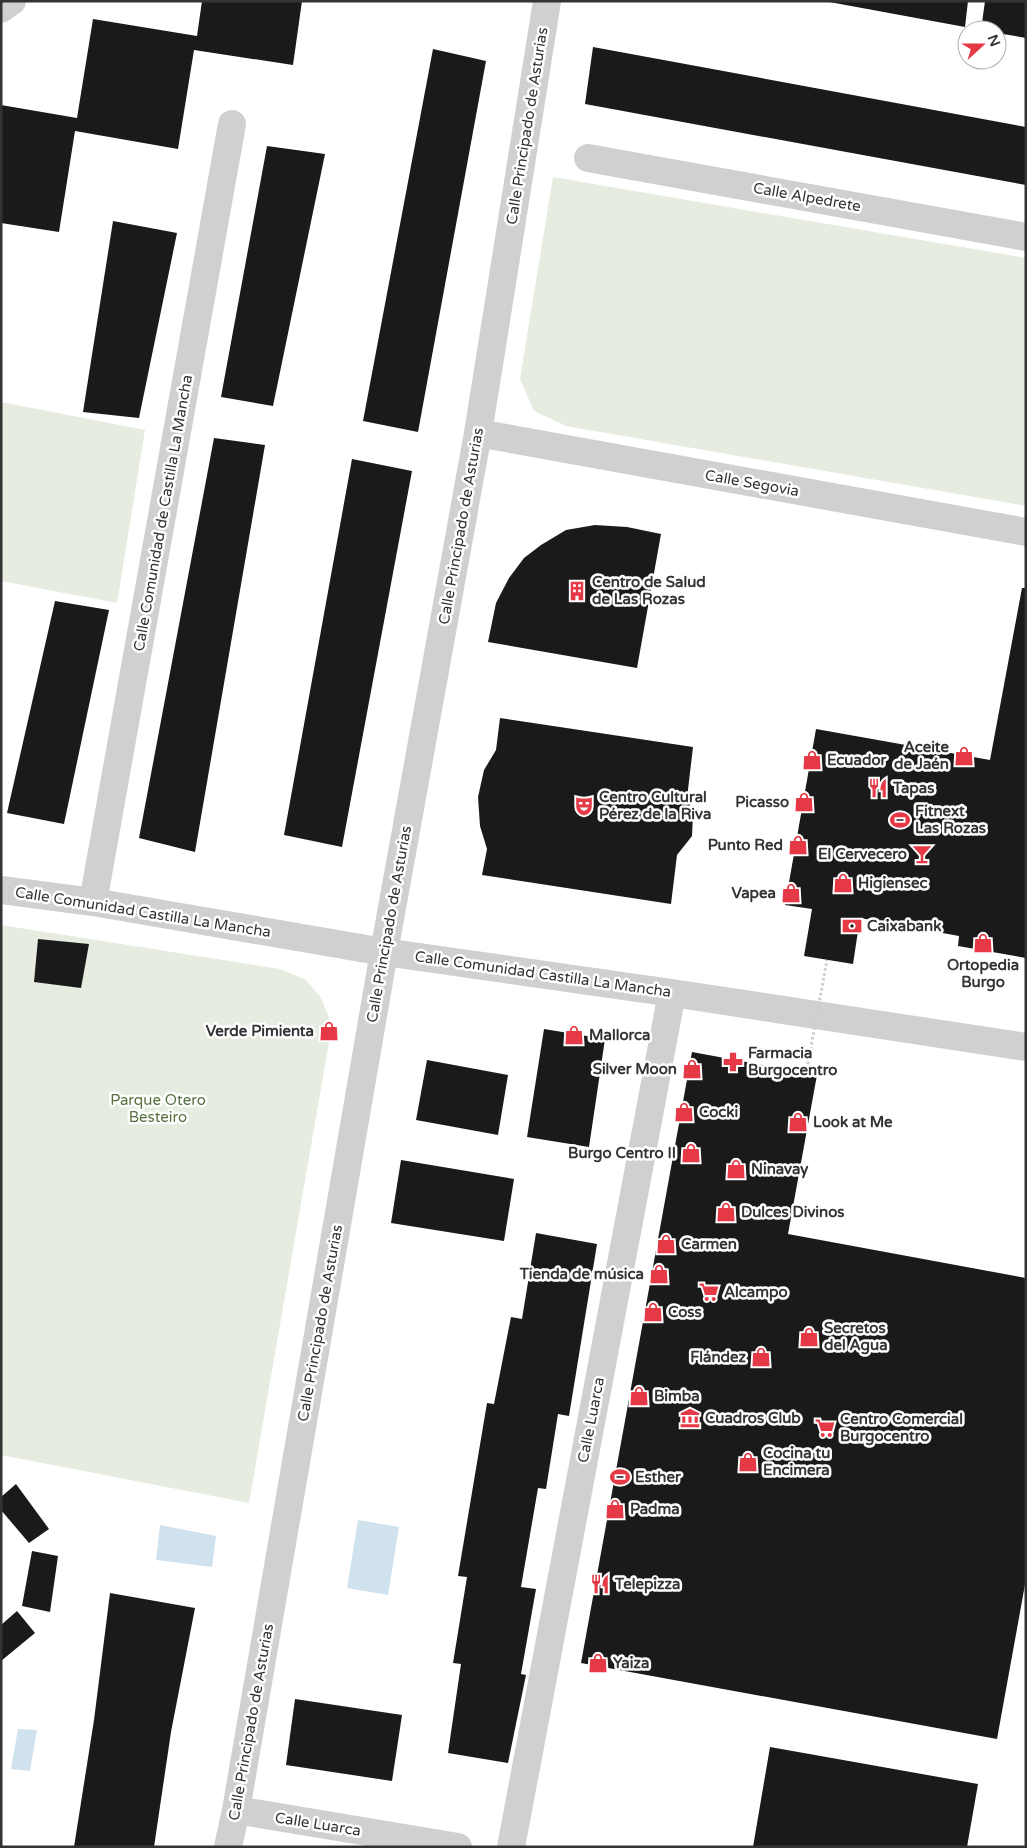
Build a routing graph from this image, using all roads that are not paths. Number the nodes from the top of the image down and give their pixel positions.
1 (12, 1) edge
2 (547, 1) edge
3 (1, 9) edge
4 (232, 124) dead end
5 (588, 158) dead end
6 (1026, 237) edge
7 (478, 433) junction
8 (1026, 532) edge
9 (1, 890) edge
10 (93, 902) junction
11 (384, 952) junction
12 (672, 993) junction
13 (1026, 1047) edge
14 (236, 1810) junction
15 (228, 1847) edge
16 (458, 1847) edge
17 (511, 1847) edge

1 - 3 street
2 - 7 street, Calle Principado de Asturias
4 - 10 street, Calle Comunidad de Castilla La Mancha
5 - 6 street, Calle Alpedrete
7 - 8 street, Calle Segovia
7 - 11 street, Calle Principado de Asturias
9 - 10 street, Calle Comunidad Castilla La Mancha
10 - 11 street, Calle Comunidad Castilla La Mancha
11 - 12 street, Calle Comunidad Castilla La Mancha
11 - 14 street, Calle Principado de Asturias
12 - 13 street, Calle Comunidad Castilla La Mancha
12 - 17 street, Calle Luarca
14 - 15 street, Calle Principado de Asturias
14 - 16 street, Calle Luarca

